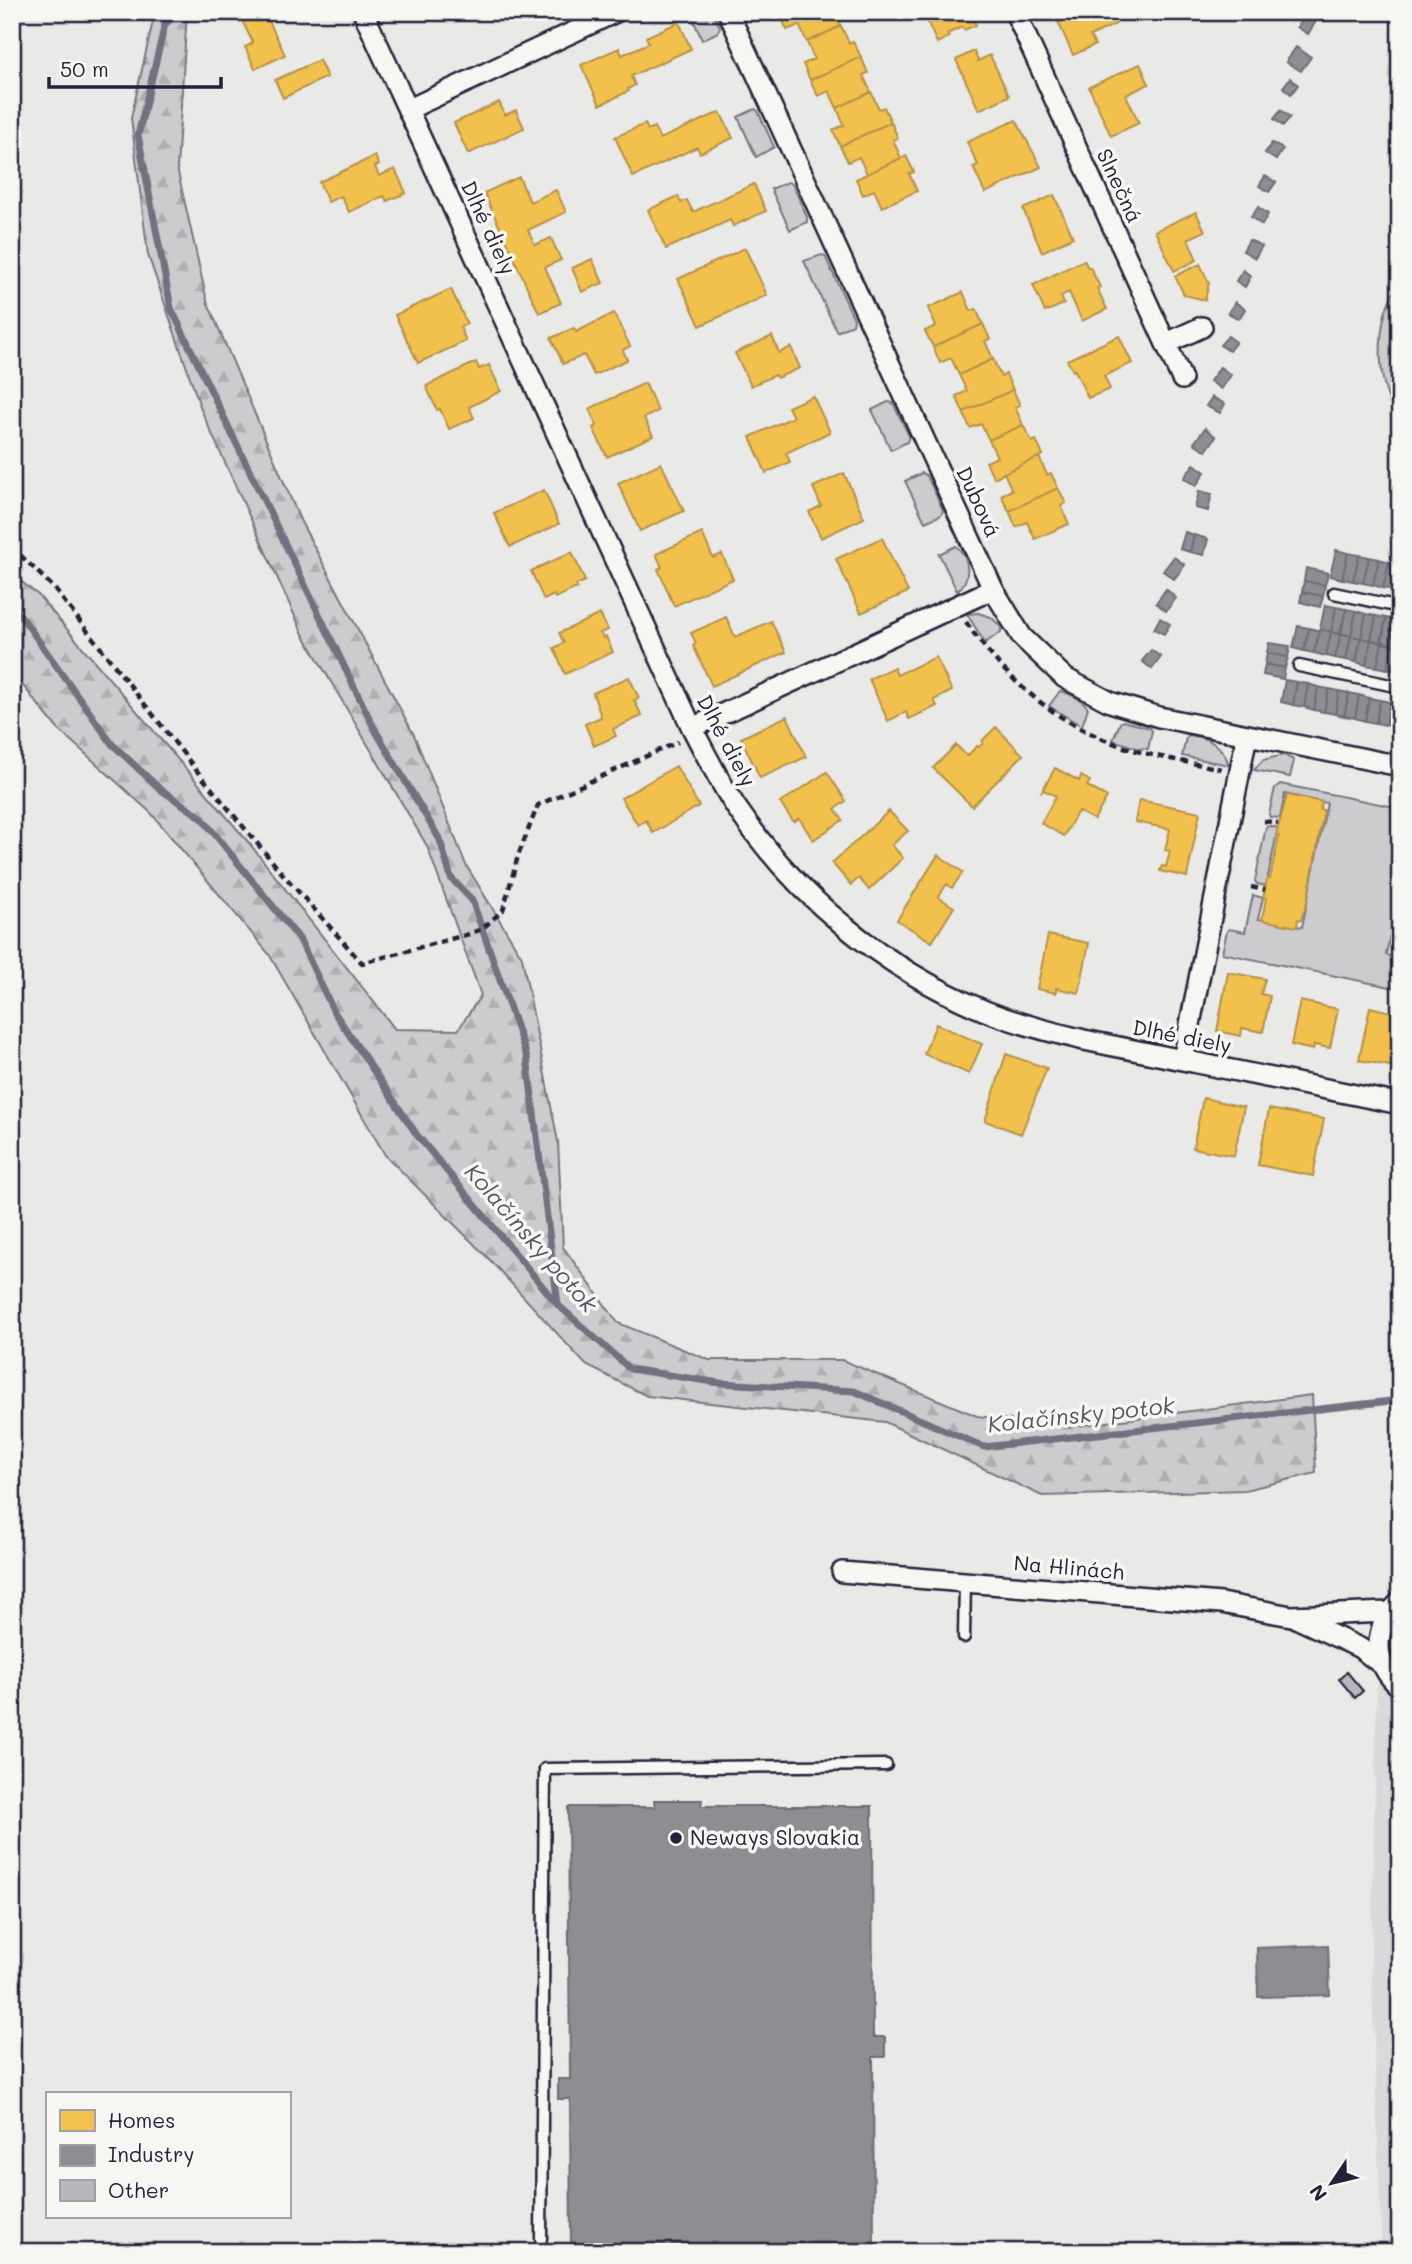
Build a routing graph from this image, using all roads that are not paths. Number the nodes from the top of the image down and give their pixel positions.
1 (363, 12) edge
2 (616, 12) edge
3 (728, 12) edge
4 (1015, 12) edge
5 (409, 109) junction
6 (1202, 327) dead end
7 (1167, 343) junction
8 (1182, 379) dead end
9 (993, 589) junction
10 (1335, 593) dead end
11 (1400, 607) edge
12 (1299, 666) dead end
13 (1400, 687) edge
14 (693, 731) junction
15 (1247, 735) junction
16 (1400, 766) edge
17 (1182, 1060) junction
18 (1400, 1104) edge
19 (842, 1572) dead end
20 (965, 1582) junction
21 (1394, 1607) edge
22 (1291, 1615) junction
23 (964, 1637) dead end
24 (1381, 1664) junction
25 (1400, 1687) edge
26 (886, 1765) dead end
27 (541, 2239) dead end

1 - 5 street, Dlhé diely
2 - 5 street
3 - 9 street, Dubová
4 - 7 street, Slnečná
5 - 14 street, Dlhé diely
6 - 7 street
7 - 8 street, Slnečná
9 - 14 street
9 - 15 street, Dubová
10 - 11 lane
12 - 13 lane
14 - 17 street, Dlhé diely
15 - 16 street, Dubová
15 - 17 street
17 - 18 street, Dlhé diely
19 - 20 street, Na Hlinách
20 - 22 street, Na Hlinách
20 - 23 lane
21 - 22 street, Na Hlinách
21 - 24 street
22 - 24 street, Na Hlinách
24 - 25 street, Na Hlinách
26 - 27 lane

